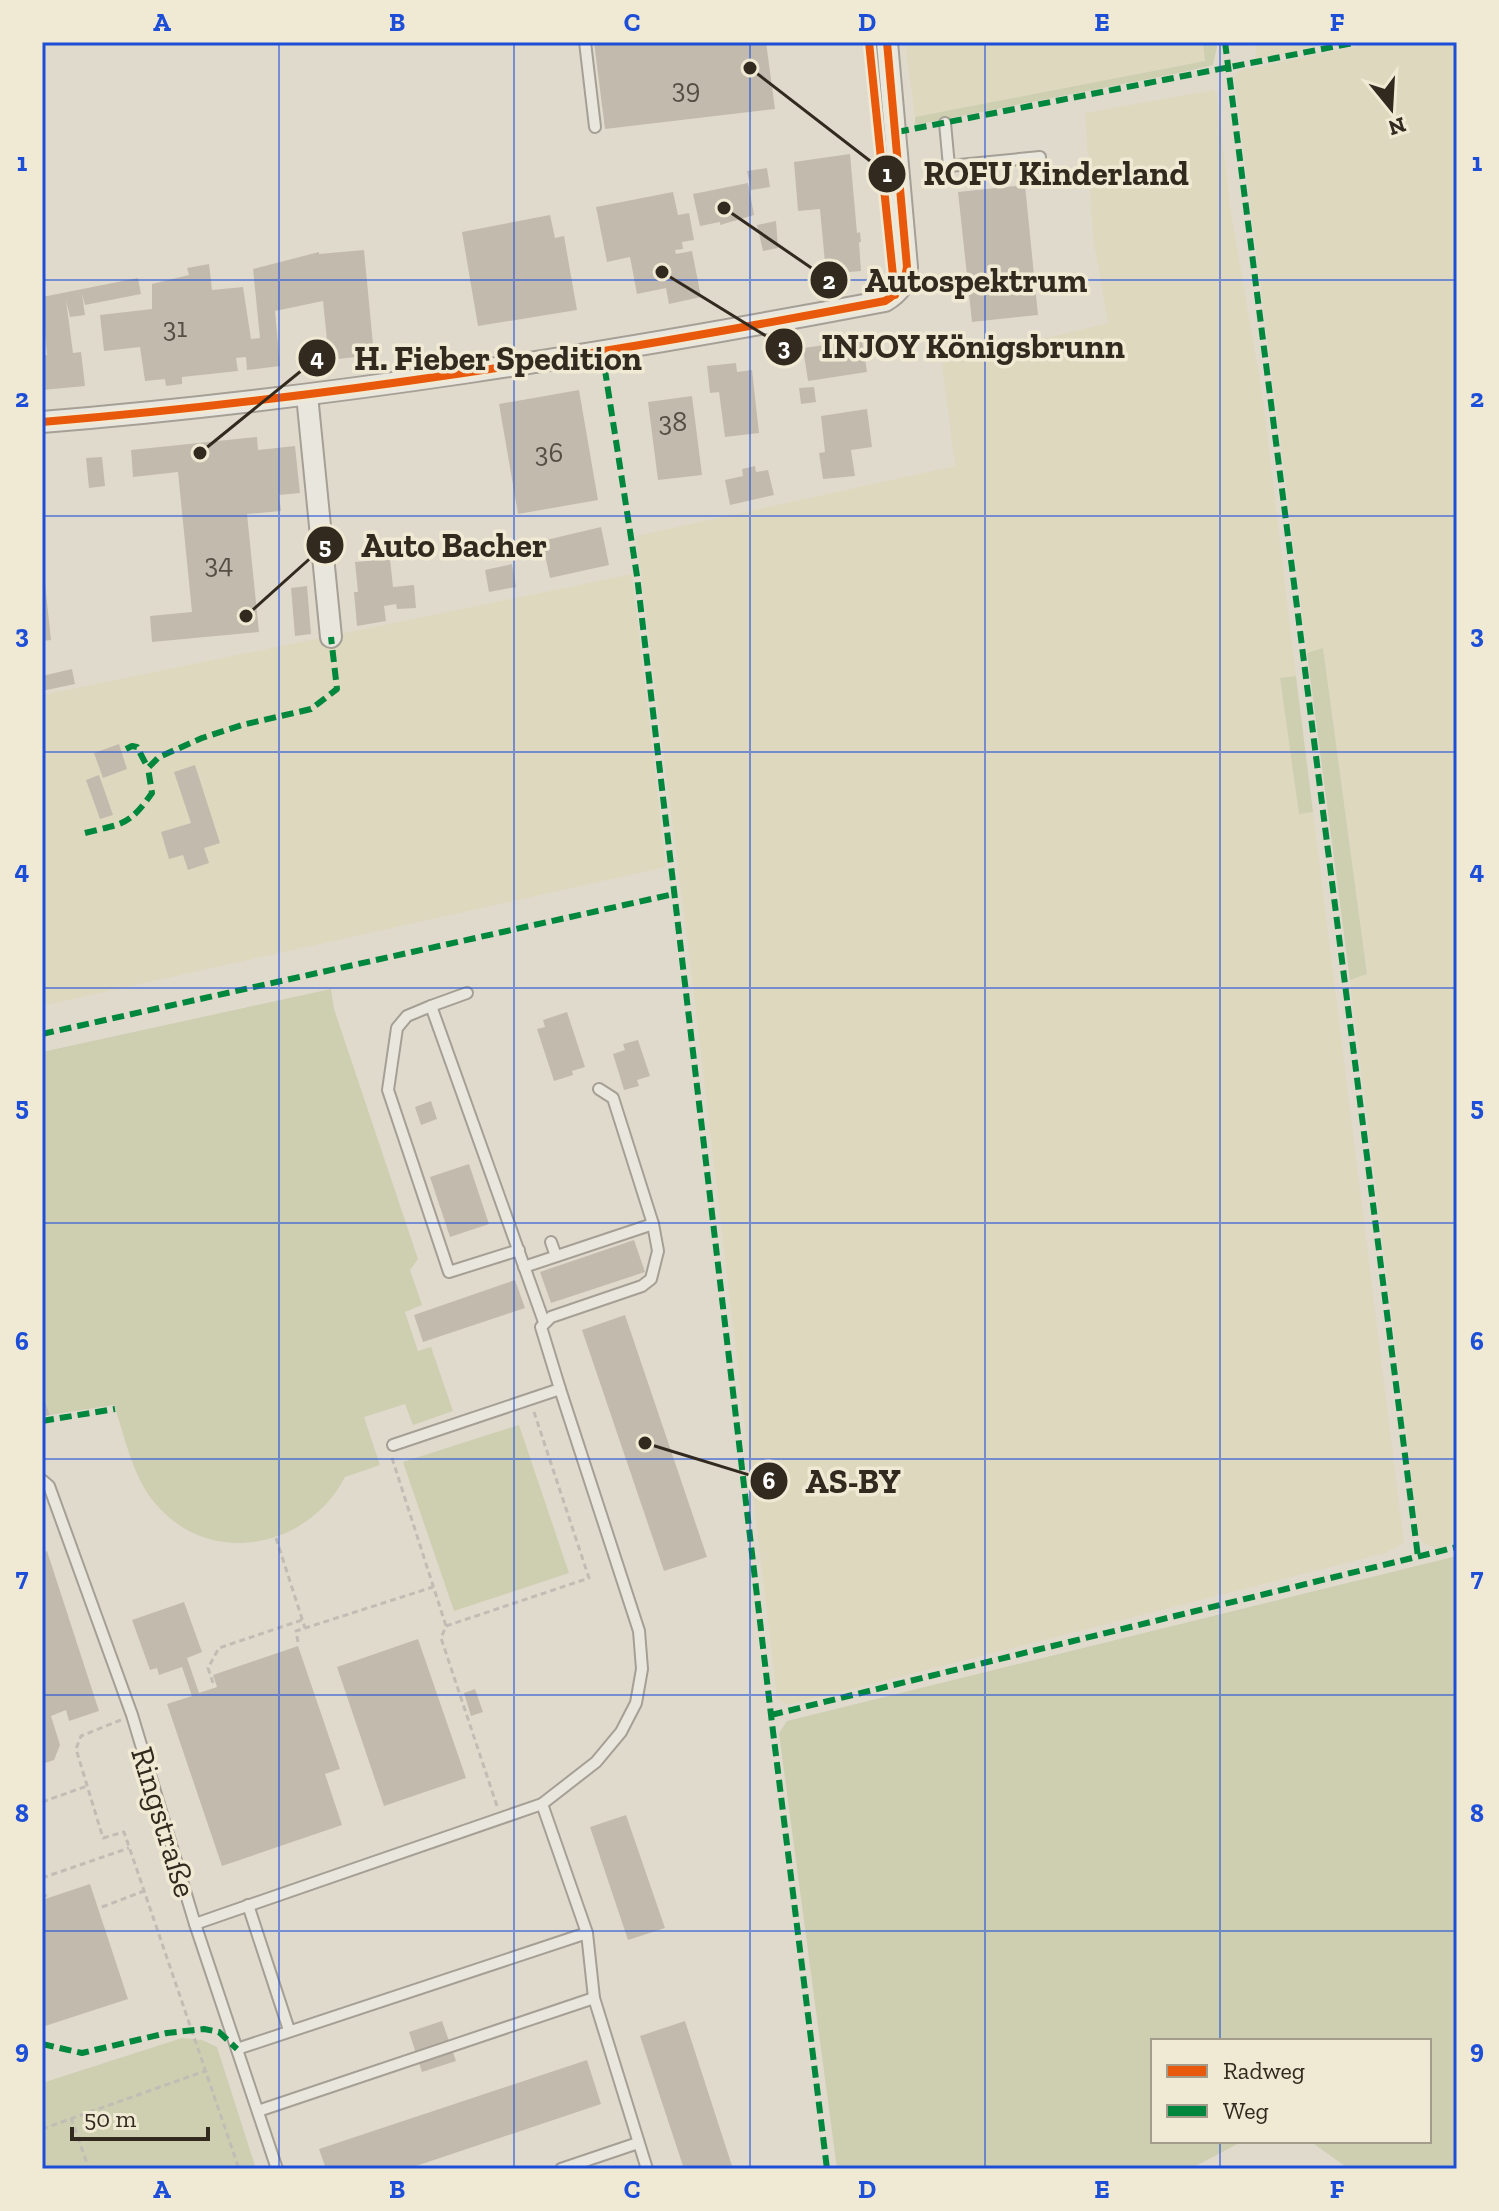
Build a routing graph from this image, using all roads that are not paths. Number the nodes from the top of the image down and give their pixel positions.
1 (585, 42) edge
2 (887, 42) edge
3 (945, 123) dead end
4 (595, 127) dead end
5 (1040, 157) dead end
6 (307, 395) junction
7 (42, 422) edge
8 (331, 637) dead end
9 (467, 993) dead end
10 (431, 1006) junction
11 (599, 1089) dead end
12 (653, 1224) junction
13 (551, 1242) dead end
14 (519, 1250) junction
15 (556, 1256) junction
16 (524, 1267) junction
17 (544, 1322) junction
18 (560, 1389) junction
19 (392, 1450) road end
20 (42, 1480) edge
21 (542, 1804) junction
22 (248, 1905) junction
23 (195, 1924) junction
24 (587, 1933) junction
25 (594, 1998) junction
26 (289, 2030) junction
27 (237, 2049) junction
28 (258, 2111) junction
29 (638, 2143) junction
30 (277, 2169) edge
31 (561, 2169) edge
32 (647, 2169) edge

1 - 4 lane
2 - 6 street
3 - 5 lane
6 - 7 street
6 - 8 street
9 - 10 lane
10 - 14 lane
10 - 14 lane
11 - 12 lane
12 - 15 lane
12 - 17 lane
13 - 15 lane
14 - 16 lane
15 - 16 lane
16 - 17 lane
17 - 18 lane
18 - 19 lane
18 - 21 lane
20 - 23 lane, Ringstraße
21 - 22 lane
21 - 24 lane
22 - 23 lane
22 - 26 lane
23 - 27 lane, Ringstraße
24 - 25 lane
24 - 26 lane
25 - 28 lane
25 - 29 lane
26 - 27 lane
27 - 28 lane, Ringstraße
28 - 30 lane, Ringstraße
29 - 31 lane
29 - 32 lane

